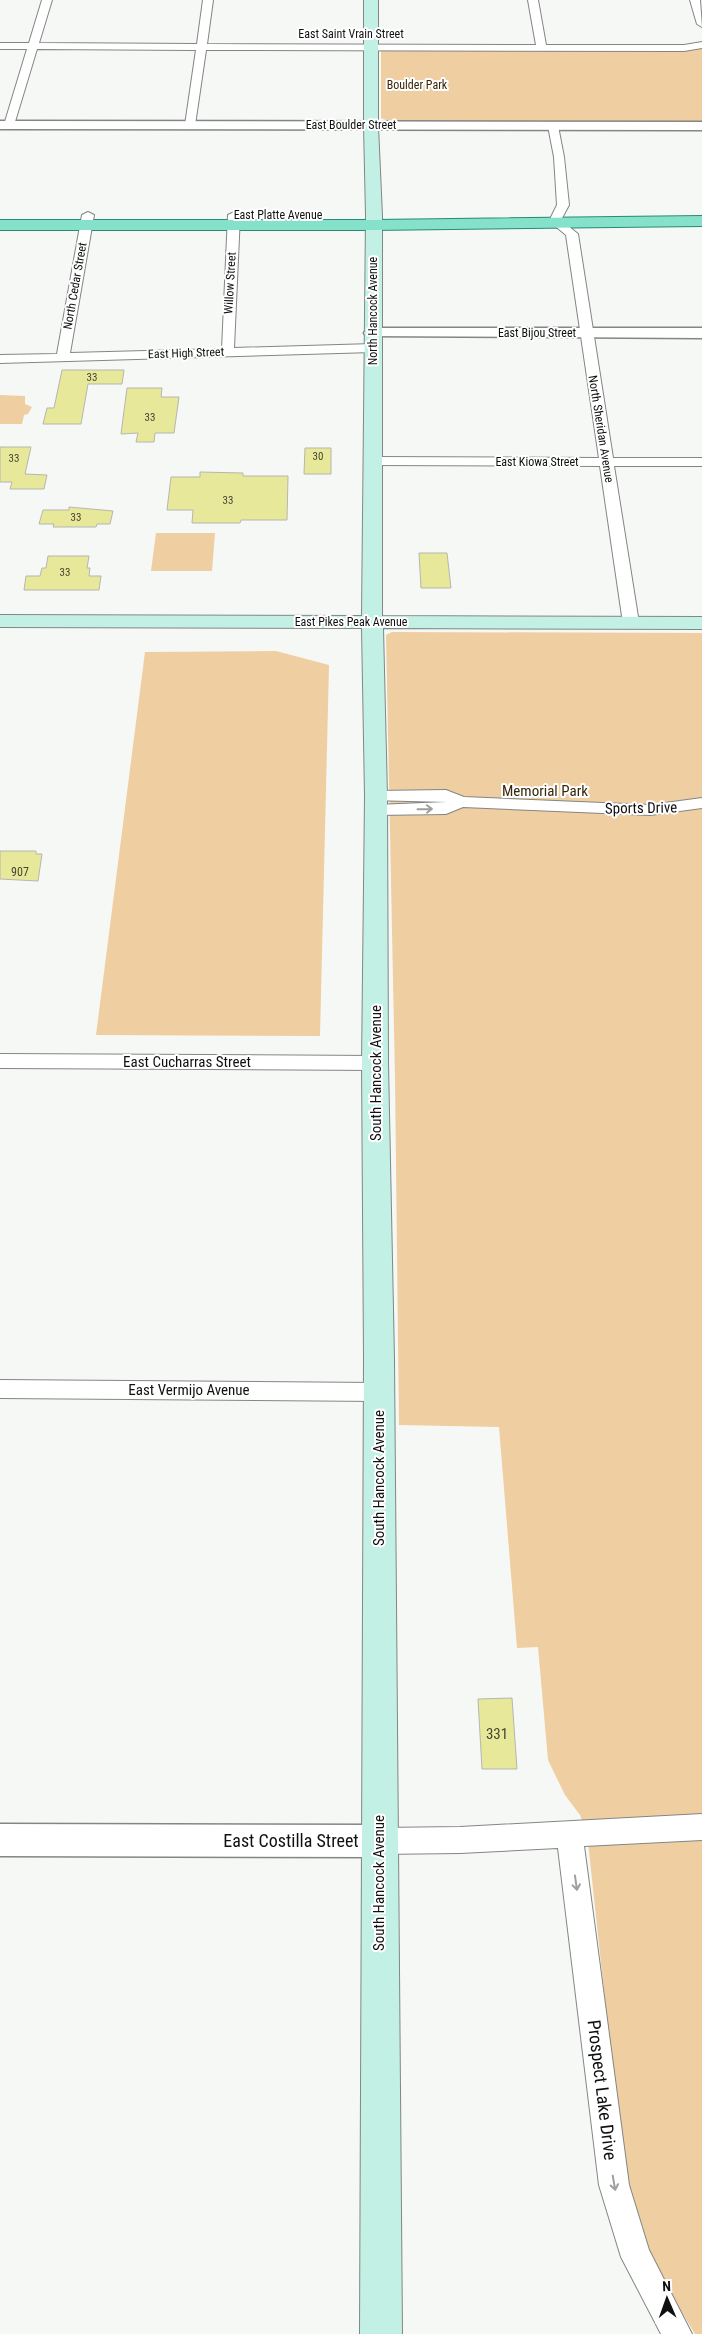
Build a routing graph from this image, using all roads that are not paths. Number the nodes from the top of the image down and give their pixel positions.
1 (47, 0) edge
2 (208, 0) edge
3 (371, 0) edge
4 (533, 0) edge
5 (695, 0) edge
6 (702, 24) edge
7 (702, 45) edge
8 (0, 46) edge
9 (32, 46) junction
10 (201, 46) junction
11 (371, 46) junction
12 (541, 47) junction
13 (4, 125) edge
14 (190, 125) junction
15 (371, 126) junction
16 (553, 126) junction
17 (702, 126) edge
18 (564, 205) junction
19 (0, 214) edge
20 (87, 220) junction
21 (234, 220) junction
22 (374, 220) junction
23 (581, 221) junction
24 (702, 221) edge
25 (556, 222) junction
26 (0, 225) edge
27 (572, 234) junction
28 (586, 333) junction
29 (702, 333) edge
30 (373, 340) junction
31 (228, 352) junction
32 (63, 357) junction
33 (0, 359) edge
34 (373, 461) junction
35 (606, 462) junction
36 (702, 462) edge
37 (0, 621) edge
38 (372, 622) junction
39 (631, 623) junction
40 (702, 623) edge
41 (376, 803) junction
42 (702, 803) edge
43 (0, 1061) edge
44 (375, 1063) junction
45 (0, 1389) edge
46 (379, 1392) junction
47 (702, 1827) edge
48 (569, 1834) junction
49 (0, 1840) edge
50 (378, 1841) junction
51 (381, 2334) edge
52 (677, 2334) edge

1 - 9 street
2 - 10 street
3 - 11 main road, North Hancock Avenue
4 - 12 street
5 - 6 street
7 - 12 street, East Saint Vrain Street
8 - 9 street, East Saint Vrain Street
9 - 10 street, East Saint Vrain Street
9 - 13 street
10 - 11 street, East Saint Vrain Street
10 - 14 street
11 - 12 street, East Saint Vrain Street
11 - 15 main road, North Hancock Avenue
13 - 14 street, East Boulder Street
14 - 15 street, East Boulder Street
15 - 16 street, East Boulder Street
15 - 22 main road, North Hancock Avenue
16 - 17 street, East Boulder Street
16 - 18 street
18 - 23 street
18 - 25 street
19 - 20 main road, East Platte Avenue
20 - 21 main road, East Platte Avenue
20 - 26 main road, East Platte Avenue
20 - 32 street, North Cedar Street
21 - 22 main road, East Platte Avenue
21 - 31 street, Willow Street
22 - 25 main road, East Platte Avenue
22 - 30 main road, North Hancock Avenue
23 - 24 main road, East Platte Avenue
23 - 25 main road, East Platte Avenue
23 - 27 street
25 - 27 street
27 - 28 street, North Sheridan Avenue
28 - 29 street, East Bijou Street
28 - 30 street, East Bijou Street
28 - 35 street, North Sheridan Avenue
30 - 31 street, East High Street
30 - 34 main road, North Hancock Avenue
31 - 32 street, East High Street
32 - 33 street, East High Street
34 - 35 street, East Kiowa Street
34 - 38 main road, North Hancock Avenue
35 - 36 street, East Kiowa Street
35 - 39 street, North Sheridan Avenue
37 - 38 main road, East Pikes Peak Avenue
38 - 39 main road, East Pikes Peak Avenue
38 - 41 main road, South Hancock Avenue
39 - 40 main road, East Pikes Peak Avenue
41 - 42 street, Sports Drive
41 - 44 main road, South Hancock Avenue
43 - 44 street, East Cucharras Street
44 - 46 main road, South Hancock Avenue
45 - 46 street, East Vermijo Avenue
46 - 50 main road, South Hancock Avenue
47 - 48 street, East Costilla Street
48 - 50 street, East Costilla Street
48 -> 52 street, Prospect Lake Drive
49 - 50 street, East Costilla Street
50 - 51 main road, South Hancock Avenue

